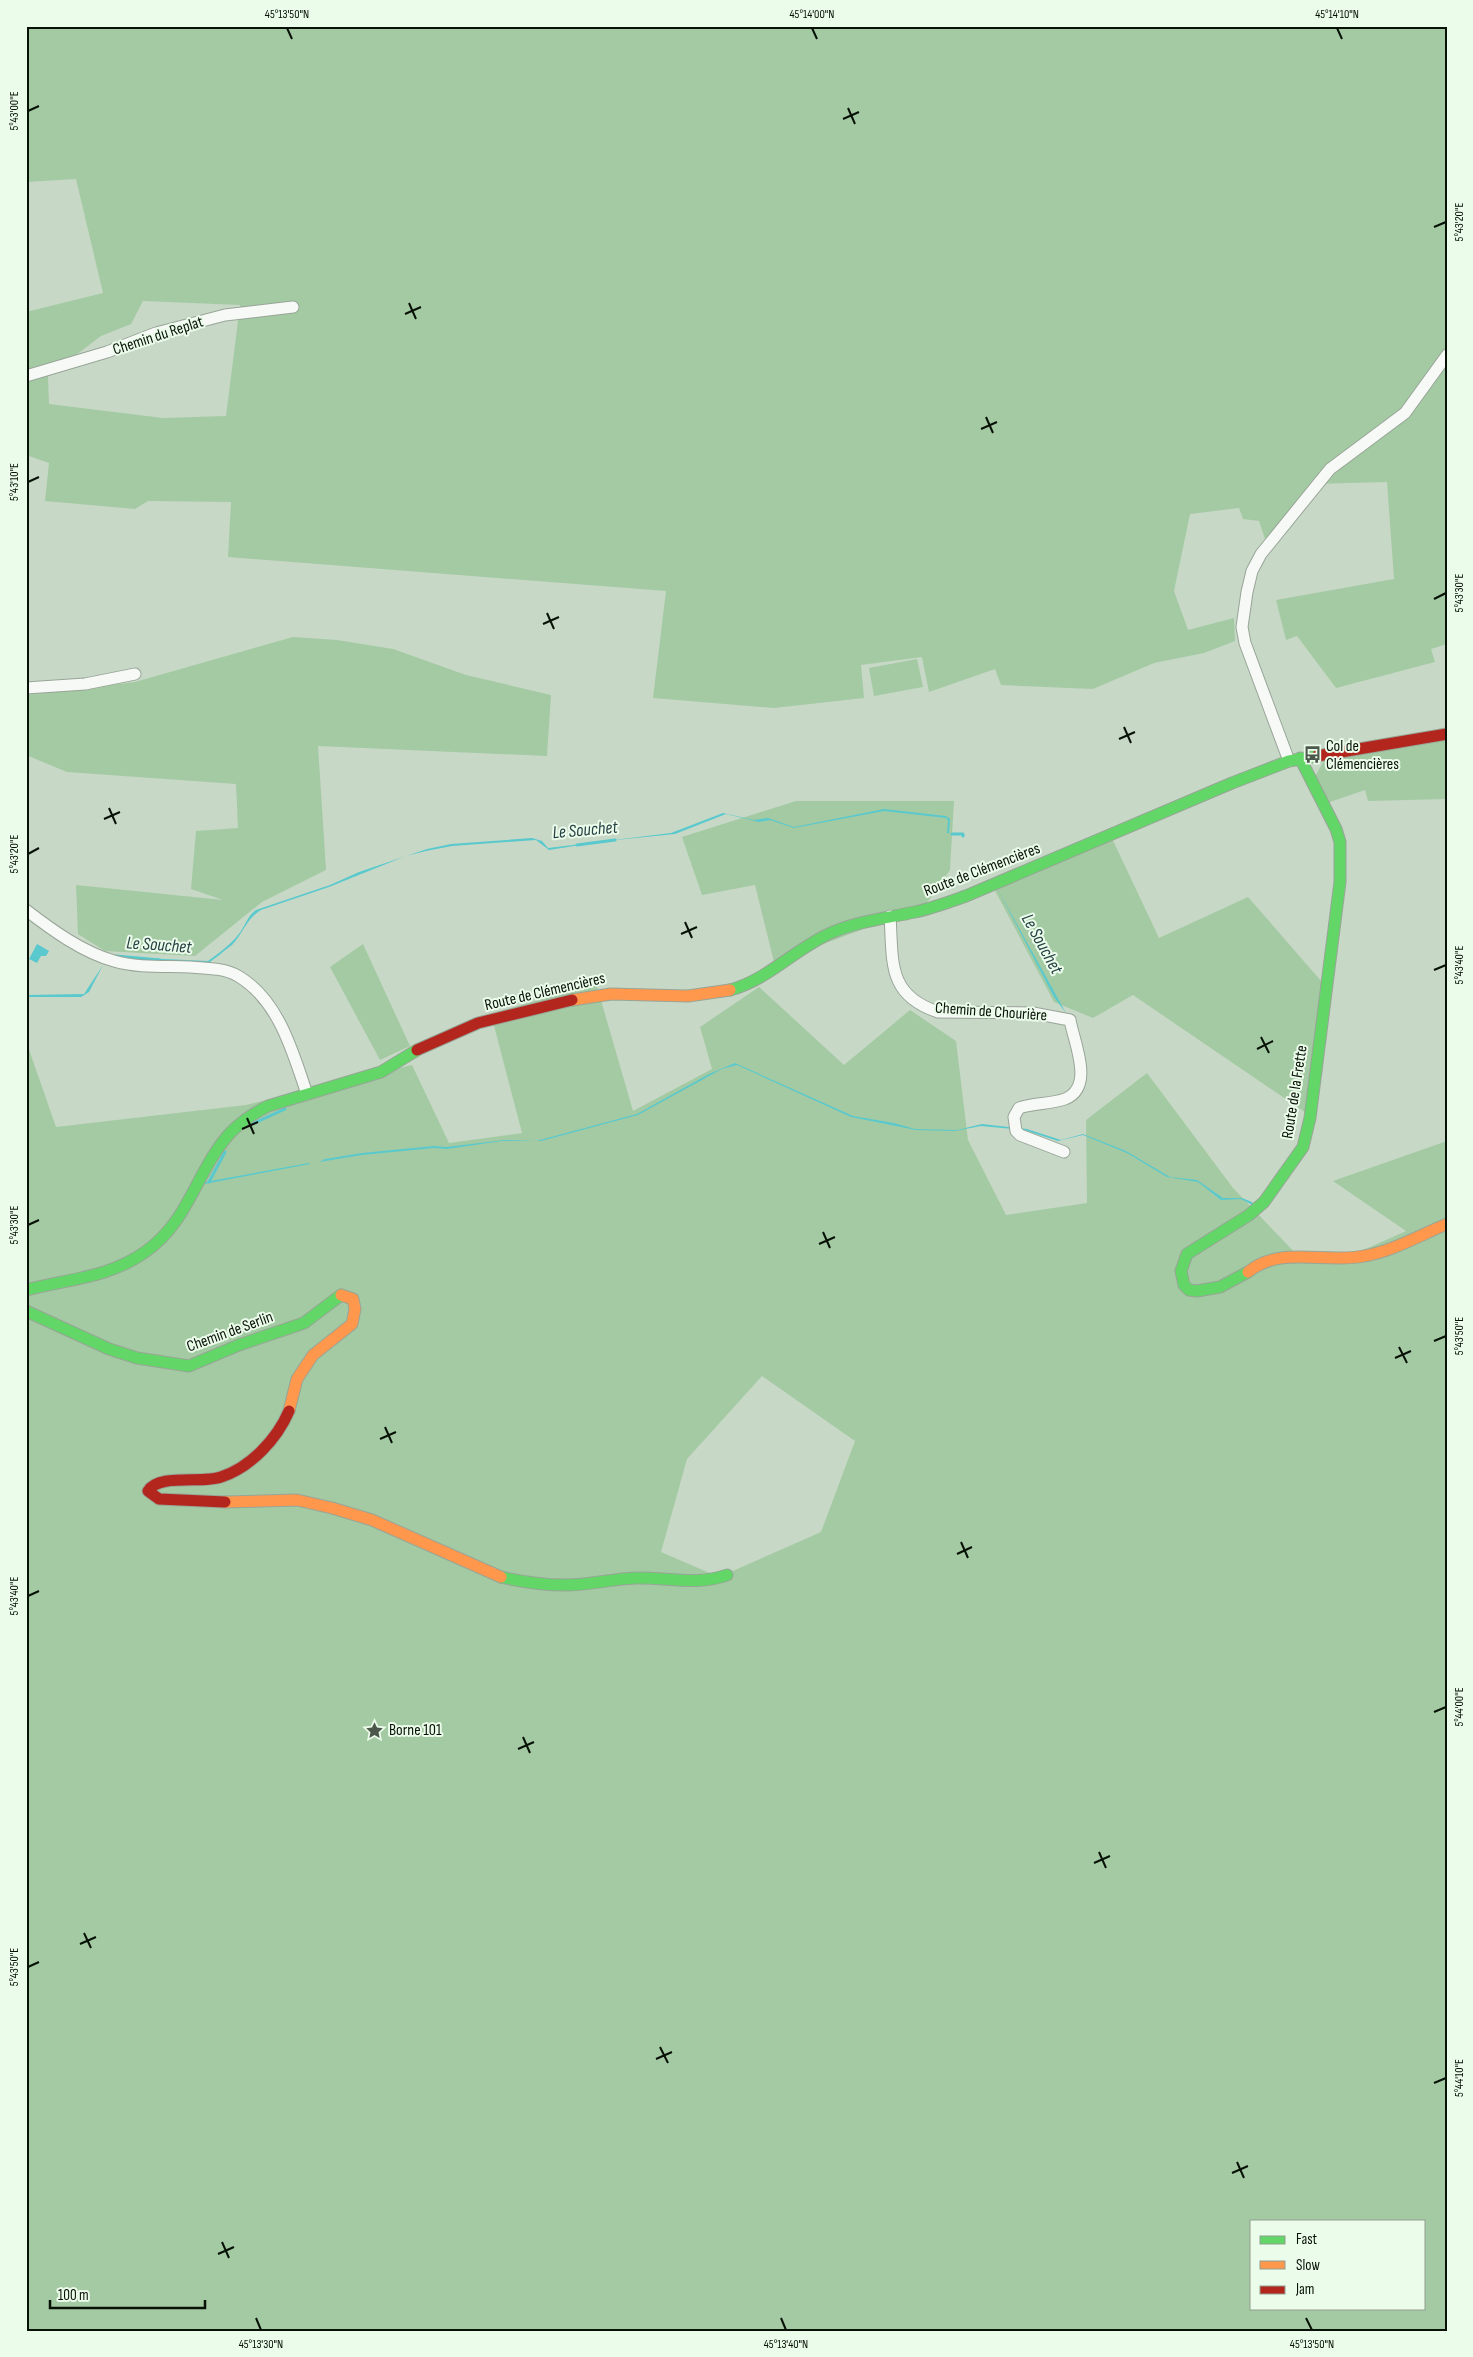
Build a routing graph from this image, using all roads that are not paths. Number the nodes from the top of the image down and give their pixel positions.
1 (293, 307) dead end
2 (1447, 355) edge
3 (26, 376) edge
4 (135, 674) dead end
5 (26, 688) edge
6 (1447, 734) edge
7 (1294, 759) junction
8 (26, 910) edge
9 (890, 916) junction
10 (307, 1094) junction
11 (1064, 1152) dead end
12 (1447, 1224) edge
13 (26, 1290) edge
14 (26, 1311) edge
15 (726, 1575) dead end

1 - 3 street, Chemin du Replat
2 - 7 street
4 - 5 street
6 - 7 street, Route de Clémencières
7 - 9 street, Route de Clémencières
7 - 12 street, Route de la Frette
8 - 10 street
9 - 10 street, Route de Clémencières
9 - 11 street, Chemin de Chourière
10 - 13 street, Route de Clémencières
14 - 15 street, Chemin de Serlin

